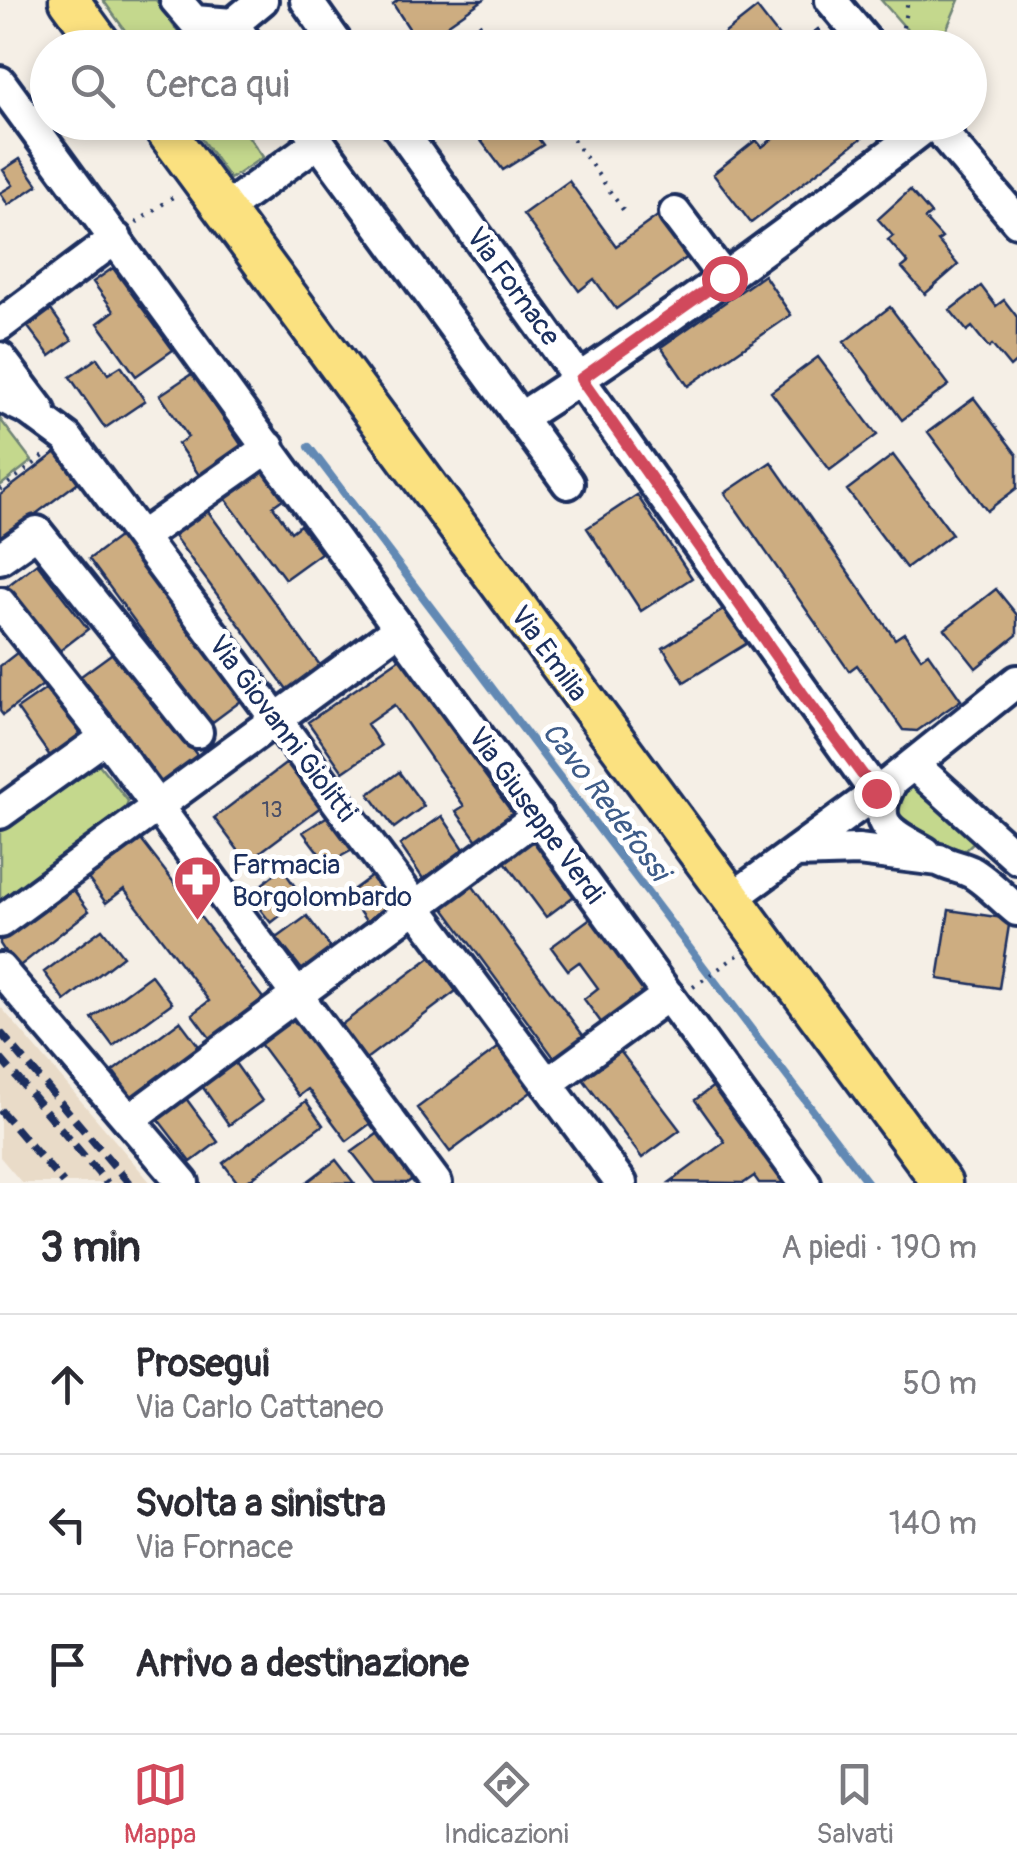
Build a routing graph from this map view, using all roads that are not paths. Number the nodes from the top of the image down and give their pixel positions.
1 (69, 0) edge
2 (176, 0) edge
3 (262, 0) edge
4 (306, 0) edge
5 (831, 0) edge
6 (91, 30) edge
7 (223, 30) edge
8 (244, 30) edge
9 (327, 30) edge
10 (856, 30) edge
11 (0, 82) edge
12 (30, 122) edge
13 (43, 140) edge
14 (172, 140) edge
15 (302, 140) edge
16 (317, 140) edge
17 (408, 140) edge
18 (910, 140) edge
19 (948, 140) edge
20 (224, 210) junction
21 (674, 213) dead end
22 (1017, 222) edge
23 (116, 238) junction
24 (724, 278) junction
25 (1, 325) edge
26 (0, 358) edge
27 (581, 379) junction
28 (0, 396) edge
29 (520, 418) junction
30 (58, 430) junction
31 (268, 447) junction
32 (568, 483) dead end
33 (140, 537) junction
34 (0, 558) edge
35 (0, 603) edge
36 (400, 628) junction
37 (1017, 680) edge
38 (276, 719) junction
39 (197, 732) dead end
40 (106, 737) junction
41 (894, 779) junction
42 (158, 806) junction
43 (0, 813) edge
44 (538, 816) junction
45 (795, 852) junction
46 (1011, 852) edge
47 (939, 860) junction
48 (975, 874) junction
49 (731, 898) junction
50 (416, 907) junction
51 (1017, 910) edge
52 (0, 922) edge
53 (0, 970) edge
54 (297, 995) junction
55 (671, 998) junction
56 (546, 1084) junction
57 (129, 1120) junction
58 (431, 1181) edge
59 (183, 1183) edge
60 (621, 1183) edge
61 (806, 1183) edge
62 (942, 1183) edge

1 - 6 main road
2 - 7 street
3 - 8 street
4 - 9 street
5 - 10 street
11 - 12 street, Via Giuseppe Verdi
13 - 23 street, Via Giuseppe Verdi
14 - 20 main road, Via Emilia
15 - 20 street
16 - 29 street
17 - 27 street, Via Fornace
18 - 24 street
19 - 22 street
20 - 49 main road, Via Emilia
21 - 24 street
23 - 25 street
23 - 31 street, Via Giuseppe Verdi
24 - 27 street
26 - 30 street, Via Giovanni Giolitti
27 - 29 street
27 - 41 street, Via Fornace
28 - 30 street
29 - 32 street
30 - 33 street, Via Giovanni Giolitti
31 - 33 street
31 - 36 street, Via Giuseppe Verdi
33 - 38 street, Via Giovanni Giolitti
34 - 39 street
35 - 40 street
36 - 38 street
36 - 44 street, Via Giuseppe Verdi
37 - 41 street
38 - 42 street
38 - 50 street, Via Giovanni Giolitti
40 - 42 street
40 - 43 street
41 - 45 street
41 - 46 street, Via Fornace
41 - 47 street
42 - 52 street
42 - 54 street
44 - 50 street
44 - 55 street, Via Giuseppe Verdi
45 - 47 street
45 - 49 street
46 - 48 street
47 - 48 street
48 - 51 street
49 - 62 main road, Via Emilia
50 - 54 street
50 - 56 street, Via Giovanni Giolitti
53 - 57 street
54 - 57 street
54 - 58 street
55 - 56 street
55 - 61 street, Via Giuseppe Verdi
56 - 60 street, Via Giovanni Giolitti
57 - 59 street

